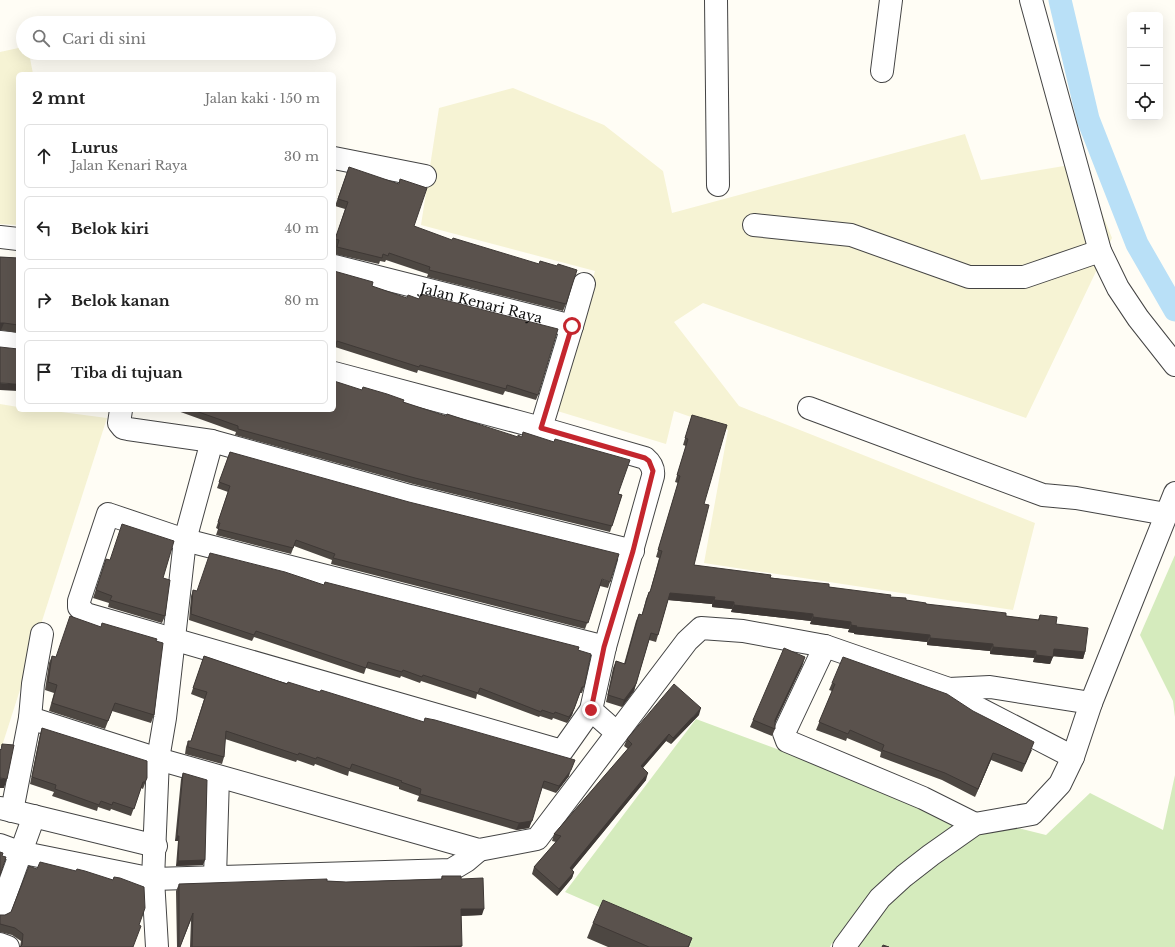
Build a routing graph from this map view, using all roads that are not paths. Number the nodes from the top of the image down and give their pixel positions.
1 (716, 0) edge
2 (891, 0) edge
3 (1031, 0) edge
4 (882, 71) dead end
5 (336, 158) edge
6 (425, 176) dead end
7 (718, 185) dead end
8 (754, 225) dead end
9 (0, 237) edge
10 (16, 239) edge
11 (1100, 251) junction
12 (336, 267) edge
13 (584, 284) dead end
14 (572, 326) junction
15 (0, 342) edge
16 (16, 344) edge
17 (1175, 365) edge
18 (336, 374) edge
19 (809, 408) dead end
20 (121, 412) edge
21 (541, 428) junction
22 (212, 441) junction
23 (1175, 493) edge
24 (1166, 514) junction
25 (185, 540) junction
26 (633, 551) junction
27 (42, 634) dead end
28 (174, 638) junction
29 (825, 646) junction
30 (604, 647) junction
31 (949, 689) junction
32 (1091, 703) junction
33 (591, 710) junction
34 (30, 718) junction
35 (617, 733) junction
36 (562, 751) junction
37 (1073, 757) junction
38 (158, 759) junction
39 (593, 765) junction
40 (218, 776) junction
41 (6, 809) edge
42 (34, 816) junction
43 (974, 824) junction
44 (156, 846) junction
45 (10, 848) edge
46 (479, 850) junction
47 (216, 877) junction
48 (154, 879) junction
49 (0, 910) edge
50 (0, 944) edge
51 (8, 947) edge
52 (157, 947) edge
53 (844, 947) edge

1 - 7 street
2 - 4 street
3 - 11 street
5 - 6 street
8 - 11 street
9 - 10 street
11 - 17 street
12 - 14 street, Jalan Kenari Raya
13 - 14 street
14 - 21 street
15 - 16 street
18 - 21 street
19 - 24 street
20 - 22 street
21 - 26 street
22 - 25 street
22 - 26 street
23 - 24 street
24 - 32 street
25 - 28 street
25 - 28 street
25 - 30 street
26 - 30 street
27 - 34 street
28 - 36 street
28 - 38 street
29 - 31 street
29 - 35 street
29 - 43 street
30 - 33 street
31 - 32 street
31 - 37 street
32 - 37 street
33 - 35 street
33 - 36 street
34 - 38 street
34 - 41 street
35 - 39 street
36 - 39 street
37 - 43 street
38 - 40 street
38 - 44 street
39 - 46 street
40 - 46 street
40 - 47 street
41 - 42 street
42 - 44 street
42 - 45 street
43 - 53 street
44 - 48 street
45 - 48 street
45 - 49 street
46 - 47 street
47 - 48 street
48 - 52 street
50 - 51 street

